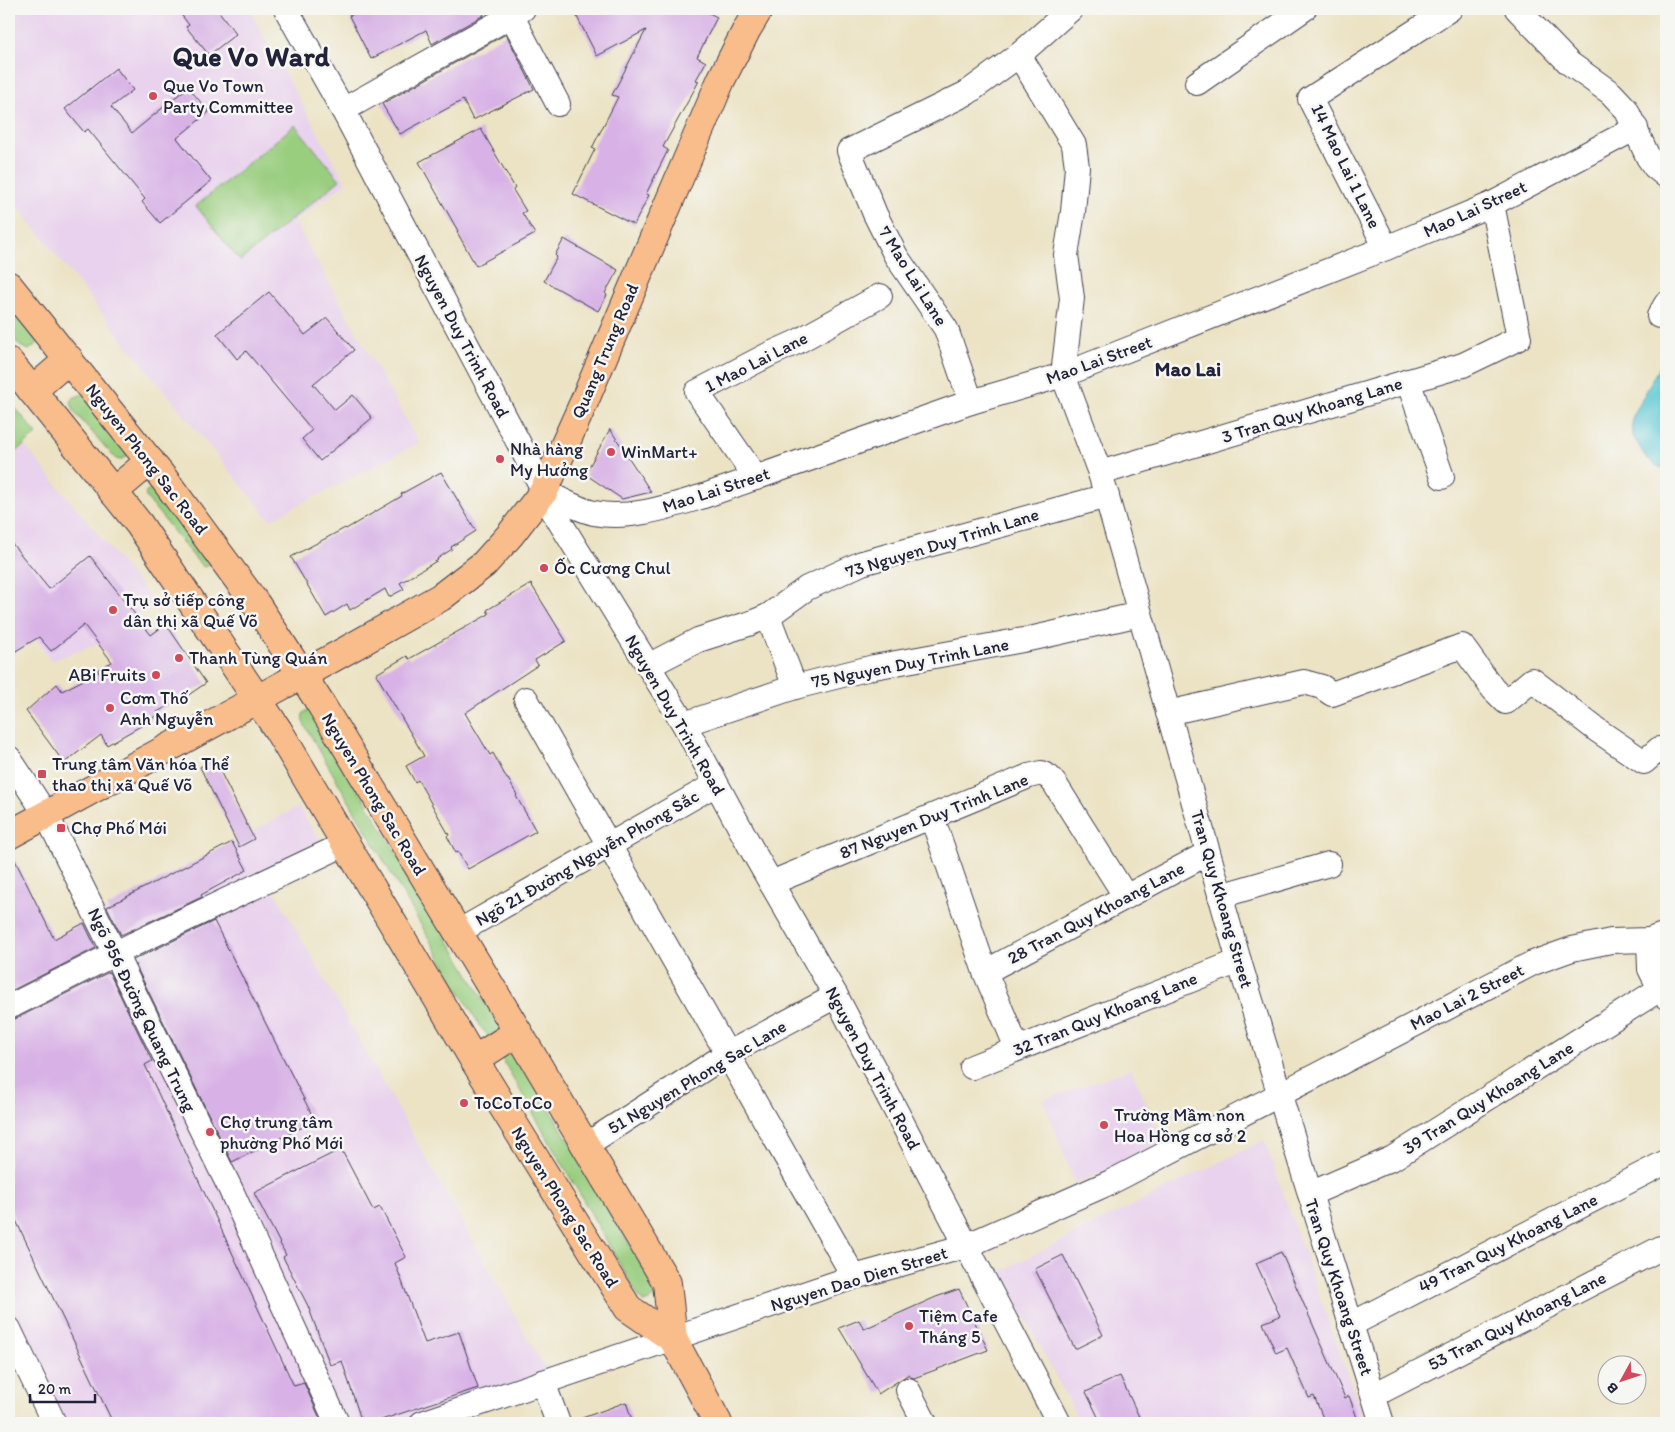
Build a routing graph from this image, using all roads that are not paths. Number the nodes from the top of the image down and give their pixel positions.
1 (286, 9) edge
2 (759, 9) edge
3 (1071, 9) edge
4 (1304, 9) edge
5 (1450, 9) edge
6 (1517, 9) edge
7 (514, 11) edge
8 (1019, 55) junction
9 (1197, 82) dead end
10 (558, 104) dead end
11 (343, 110) junction
12 (1636, 128) junction
13 (1666, 176) edge
14 (1492, 204) junction
15 (1386, 248) junction
16 (9, 286) edge
17 (880, 296) dead end
18 (69, 359) junction
19 (9, 362) edge
20 (1063, 375) junction
21 (1408, 381) junction
22 (32, 390) junction
23 (972, 402) junction
24 (150, 461) junction
25 (1100, 473) junction
26 (1442, 477) dead end
27 (756, 478) junction
28 (544, 491) junction
29 (113, 492) junction
30 (1106, 496) junction
31 (1140, 614) junction
32 (768, 616) junction
33 (648, 666) junction
34 (301, 675) junction
35 (795, 687) junction
36 (526, 698) dead end
37 (258, 699) junction
38 (1168, 713) junction
39 (684, 724) junction
40 (1666, 754) edge
41 (9, 758) edge
42 (716, 784) junction
43 (46, 816) junction
44 (932, 817) junction
45 (9, 835) edge
46 (345, 844) junction
47 (609, 846) junction
48 (1208, 853) junction
49 (1329, 864) dead end
50 (771, 883) junction
51 (1220, 896) junction
52 (1126, 897) junction
53 (458, 932) junction
54 (1658, 937) edge
55 (115, 954) junction
56 (1239, 960) junction
57 (985, 972) junction
58 (1663, 993) edge
59 (836, 996) junction
60 (9, 1007) edge
61 (518, 1032) junction
62 (1018, 1048) junction
63 (727, 1054) junction
64 (474, 1060) junction
65 (972, 1067) dead end
66 (1280, 1094) junction
67 (586, 1145) junction
68 (1666, 1162) edge
69 (1310, 1194) junction
70 (966, 1246) junction
71 (1661, 1248) dead end
72 (854, 1277) junction
73 (1350, 1324) junction
74 (9, 1329) edge
75 (673, 1339) junction
76 (543, 1382) junction
77 (908, 1390) dead end
78 (1374, 1395) junction
79 (54, 1423) edge
80 (337, 1423) edge
81 (422, 1423) edge
82 (558, 1423) edge
83 (718, 1423) edge
84 (925, 1423) edge
85 (1059, 1423) edge
86 (1382, 1423) edge

1 - 11 street, Nguyen Duy Trinh Road
2 - 28 main road, Quang Trung Road
3 - 8 street
4 - 9 street
5 - 15 street, 14 Mao Lai 1 Lane
6 - 12 street
7 - 10 street
7 - 11 street
8 - 20 street
8 - 23 street, 7 Mao Lai Lane
11 - 28 street, Nguyen Duy Trinh Road
12 - 13 street
12 - 14 street, Mao Lai Street
14 - 15 street, Mao Lai Street
14 - 21 street, 3 Tran Quy Khoang Lane
15 - 20 street, Mao Lai Street
16 - 18 main road, Nguyen Phong Sac Road
17 - 27 street, 1 Mao Lai Lane
18 - 22 main road
18 - 24 main road, Nguyen Phong Sac Road
19 - 22 main road, Nguyen Phong Sac Road
20 - 23 street, Mao Lai Street
20 - 25 street, Tran Quy Khoang Street
21 - 25 street, 3 Tran Quy Khoang Lane
21 - 26 street
22 - 29 main road, Nguyen Phong Sac Road
23 - 27 street, Mao Lai Street
24 - 29 main road
24 - 34 main road, Nguyen Phong Sac Road
25 - 30 street, Tran Quy Khoang Street
27 - 28 street, Mao Lai Street
28 - 33 street, Nguyen Duy Trinh Road
28 - 34 main road, Quang Trung Road
29 - 37 main road, Nguyen Phong Sac Road
30 - 31 street, Tran Quy Khoang Street
30 - 32 street, 73 Nguyen Duy Trinh Lane
31 - 35 street, 75 Nguyen Duy Trinh Lane
31 - 38 street, Tran Quy Khoang Street
32 - 33 street, 73 Nguyen Duy Trinh Lane
32 - 35 street
33 - 39 street, Nguyen Duy Trinh Road
34 - 37 main road, Quang Trung Road
34 - 53 main road, Nguyen Phong Sac Road
35 - 39 street, 75 Nguyen Duy Trinh Lane
36 - 47 street
37 - 43 main road, Quang Trung Road
37 - 46 main road, Nguyen Phong Sac Road
38 - 40 street
38 - 48 street, Tran Quy Khoang Street
39 - 42 street, Nguyen Duy Trinh Road
41 - 43 street, Ngõ 956 Đường Quang Trung
42 - 47 street, Ngõ 21 Đường Nguyễn Phong Sắc
42 - 50 street, Nguyen Duy Trinh Road
43 - 45 main road, Quang Trung Road
43 - 55 street, Ngõ 956 Đường Quang Trung
44 - 50 street, 87 Nguyen Duy Trinh Lane
44 - 52 street, 87 Nguyen Duy Trinh Lane
44 - 57 street
46 - 55 street
46 - 64 main road, Nguyen Phong Sac Road
47 - 53 street, Ngõ 21 Đường Nguyễn Phong Sắc
47 - 63 street
48 - 51 street, Tran Quy Khoang Street
48 - 52 street, 28 Tran Quy Khoang Lane
49 - 51 street
50 - 59 street, Nguyen Duy Trinh Road
51 - 56 street, Tran Quy Khoang Street
52 - 57 street, 28 Tran Quy Khoang Lane
53 - 61 main road, Nguyen Phong Sac Road
54 - 58 street
54 - 66 street, Mao Lai 2 Street
55 - 60 street
55 - 80 street, Ngõ 956 Đường Quang Trung
56 - 62 street, 32 Tran Quy Khoang Lane
56 - 66 street, Tran Quy Khoang Street
57 - 62 street
58 - 69 street, 39 Tran Quy Khoang Lane
59 - 63 street, 51 Nguyen Phong Sac Lane
59 - 70 street, Nguyen Duy Trinh Road
61 - 64 main road
61 - 67 main road, Nguyen Phong Sac Road
62 - 65 street, 32 Tran Quy Khoang Lane
63 - 67 street, 51 Nguyen Phong Sac Lane
63 - 72 street
64 - 75 main road, Nguyen Phong Sac Road
66 - 69 street, Tran Quy Khoang Street
66 - 70 street, Nguyen Dao Dien Street
67 - 75 main road, Nguyen Phong Sac Road
68 - 73 street, 49 Tran Quy Khoang Lane
69 - 73 street, Tran Quy Khoang Street
70 - 72 street, Nguyen Dao Dien Street
70 - 85 street, Nguyen Duy Trinh Road
71 - 78 street, 53 Tran Quy Khoang Lane
72 - 75 street, Nguyen Dao Dien Street
73 - 78 street, Tran Quy Khoang Street
74 - 79 street
75 - 76 street, Nguyen Dao Dien Street
75 - 83 main road, Nguyen Phong Sac Road
76 - 81 street, Nguyen Dao Dien Street
76 - 82 street
77 - 84 street
78 - 86 street, Tran Quy Khoang Street

